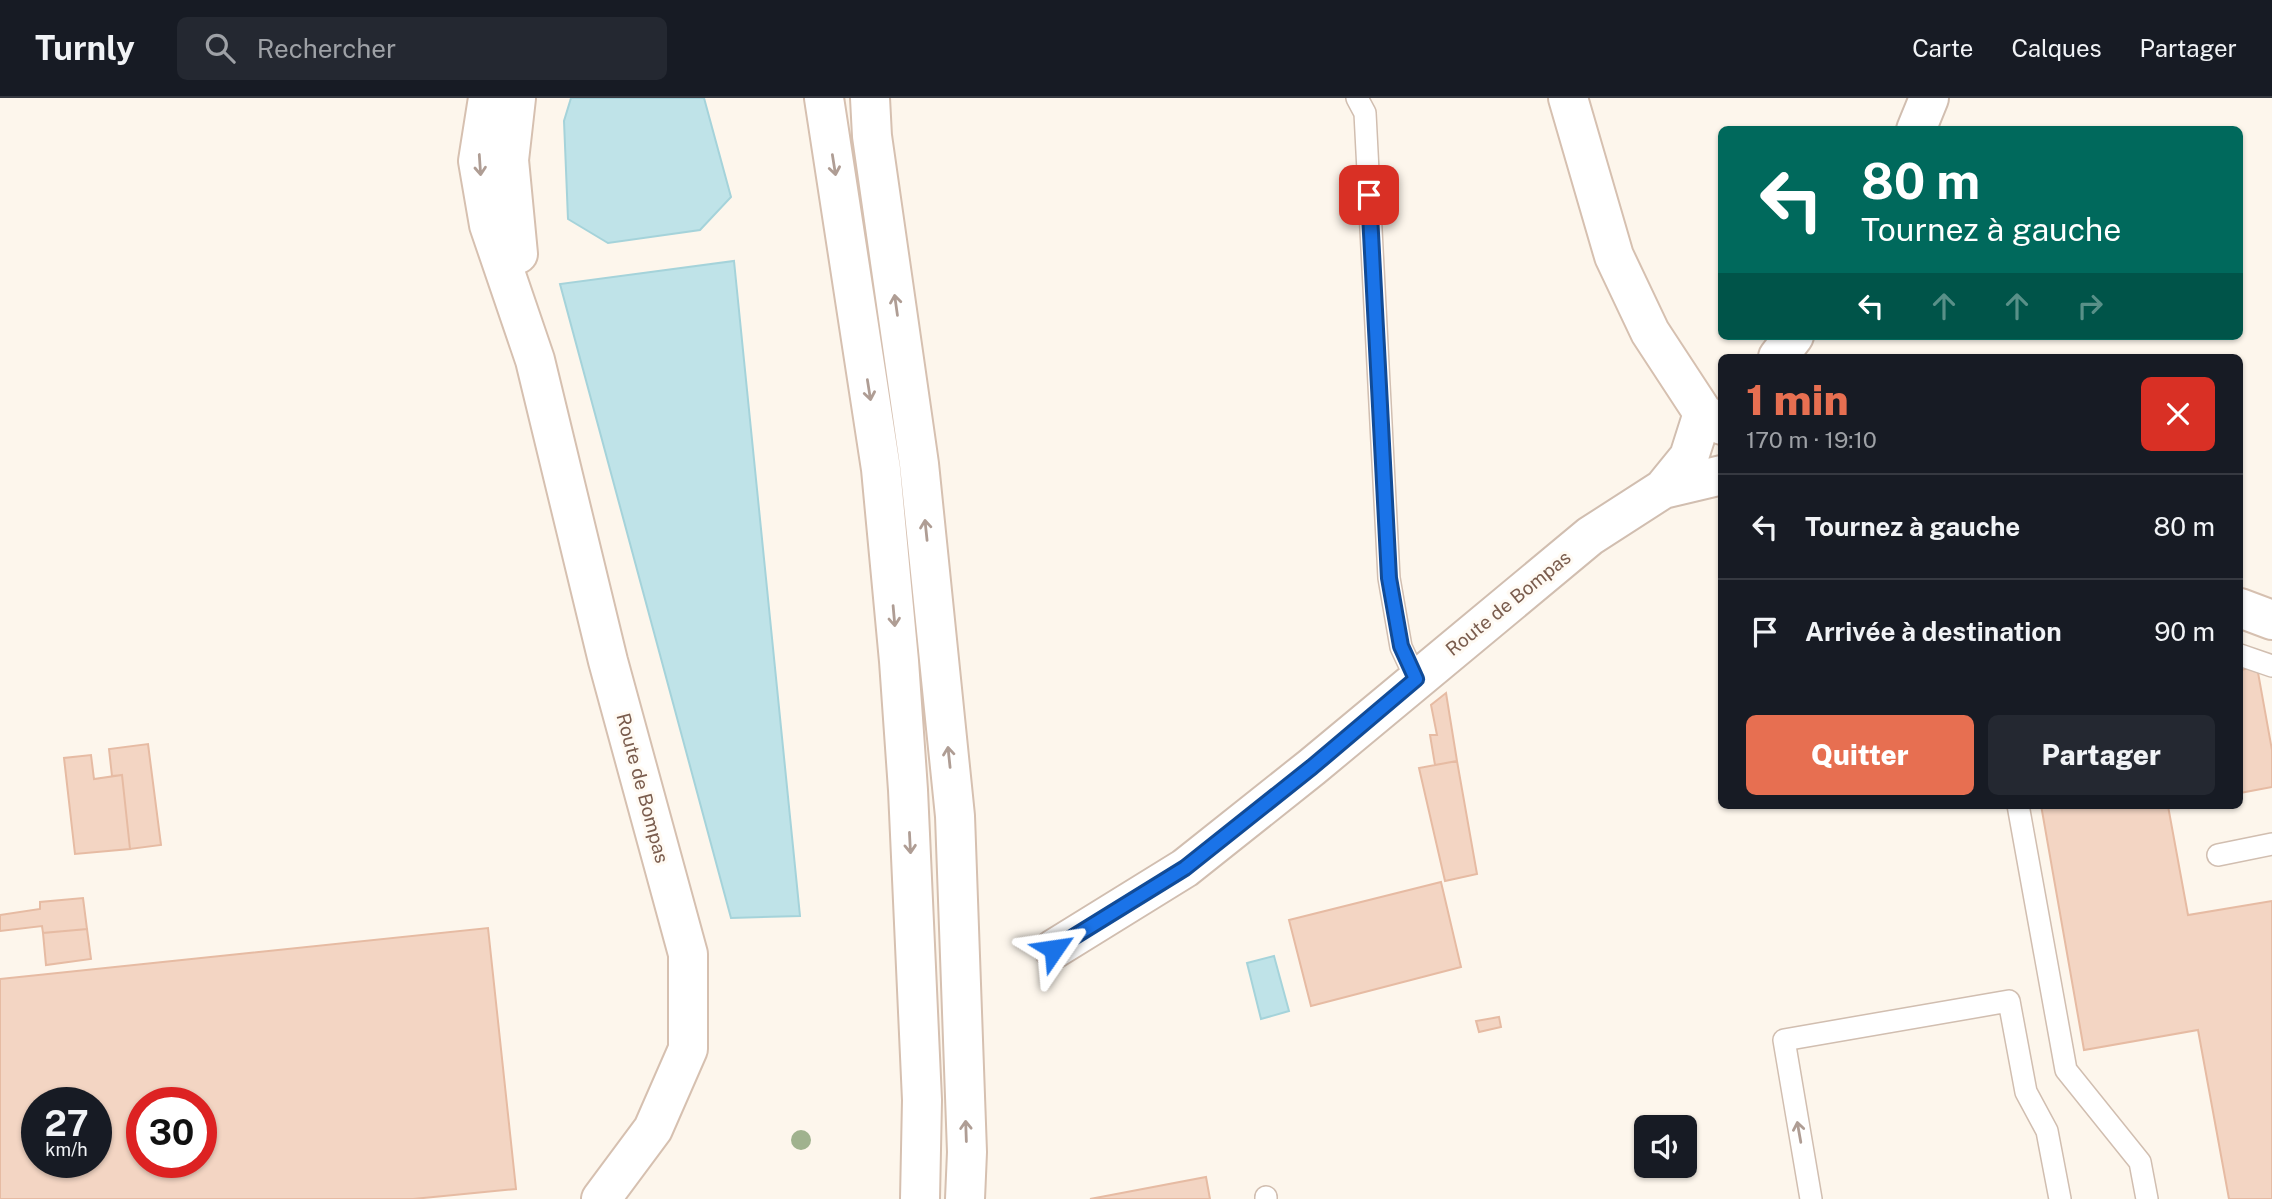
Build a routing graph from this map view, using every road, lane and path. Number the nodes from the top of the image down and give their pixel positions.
1 (488, 98) edge
2 (516, 98) edge
3 (824, 98) edge
4 (870, 98) edge
5 (1357, 98) edge
6 (1568, 98) edge
7 (1929, 98) edge
8 (1918, 126) edge
9 (1791, 340) edge
10 (1780, 354) edge
11 (535, 360) junction
12 (1713, 419) edge
13 (1718, 476) edge
14 (1663, 489) junction
15 (2243, 609) edge
16 (2272, 620) edge
17 (2243, 657) edge
18 (2272, 666) edge
19 (1416, 679) junction
20 (2019, 809) edge
21 (2272, 844) edge
22 (2218, 855) dead end
23 (1054, 949) dead end
24 (601, 1199) edge
25 (920, 1199) edge
26 (965, 1199) edge
27 (1811, 1199) edge
28 (2060, 1199) edge
29 (2147, 1199) edge

1 -> 11 main road, Route de Bompas
2 - 11 main road, Route de Bompas
3 -> 25 main road
26 -> 4 main road
5 - 19 lane
6 - 12 main road
7 - 8 main road
9 - 10 main road
11 - 24 main road, Route de Bompas
12 - 14 main road
13 - 14 main road
14 - 19 main road, Route de Bompas
15 - 16 main road
17 - 18 lane
19 - 23 main road, Route de Bompas
20 - 29 lane
21 - 22 lane
27 -> 28 lane

